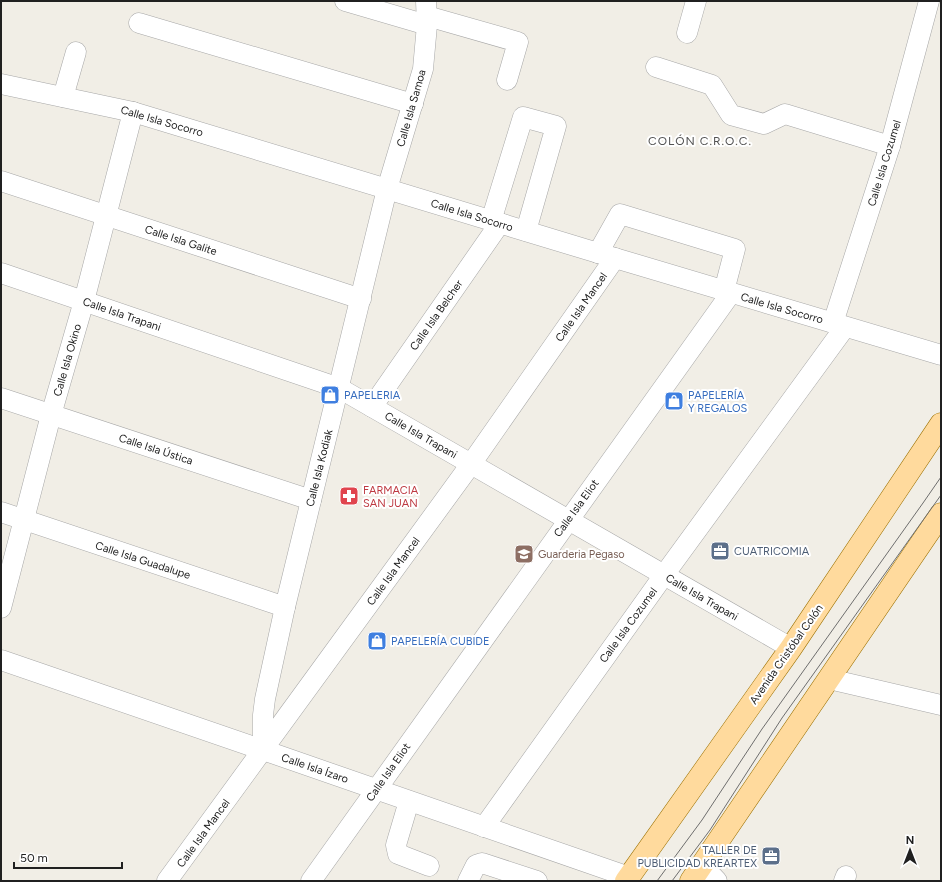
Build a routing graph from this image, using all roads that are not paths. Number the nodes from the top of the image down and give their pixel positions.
1 (345, 1) edge
2 (696, 1) edge
3 (929, 1) edge
4 (427, 14) edge
5 (139, 23) dead end
6 (687, 33) dead end
7 (76, 52) dead end
8 (656, 67) dead end
9 (507, 80) dead end
10 (1, 84) edge
11 (63, 97) junction
12 (413, 104) junction
13 (132, 112) junction
14 (890, 146) junction
15 (1, 181) edge
16 (387, 189) junction
17 (106, 215) junction
18 (496, 222) junction
19 (526, 231) junction
20 (606, 256) junction
21 (1, 273) edge
22 (727, 292) junction
23 (361, 299) junction
24 (84, 301) junction
25 (839, 325) junction
26 (941, 355) edge
27 (339, 388) junction
28 (1, 398) edge
29 (372, 407) junction
30 (51, 415) junction
31 (941, 424) edge
32 (471, 464) junction
33 (311, 500) junction
34 (1, 512) edge
35 (941, 514) edge
36 (23, 520) junction
37 (568, 520) junction
38 (664, 575) junction
39 (285, 607) junction
40 (1, 608) edge
41 (791, 648) junction
42 (1, 660) edge
43 (829, 679) junction
44 (941, 705) edge
45 (263, 750) junction
46 (376, 789) junction
47 (409, 801) junction
48 (484, 827) junction
49 (429, 866) dead end
50 (703, 876) edge
51 (627, 879) edge
52 (167, 881) edge
53 (311, 881) edge
54 (468, 881) edge
55 (537, 881) edge

1 - 4 street
2 - 6 street
3 - 14 street, Calle Isla Cozumel
4 - 9 street
4 - 12 street, Calle Isla Samoa
5 - 12 street
7 - 11 street
8 - 14 street
10 - 11 street, Calle Isla Socorro
11 - 13 street, Calle Isla Socorro
12 - 16 street, Calle Isla Samoa
13 - 16 street, Calle Isla Socorro
13 - 17 street, Calle Isla Okino
14 - 25 street, Calle Isla Cozumel
15 - 17 street, Calle Isla Galite
16 - 18 street, Calle Isla Socorro
16 - 23 street, Calle Isla Kodiak
17 - 23 street, Calle Isla Galite
17 - 24 street, Calle Isla Okino
18 - 19 street, Calle Isla Socorro
18 - 19 street, Calle Isla Belcher
18 - 29 street, Calle Isla Belcher
19 - 20 street, Calle Isla Socorro
20 - 22 street, Calle Isla Socorro
20 - 22 street, Calle Isla Mancel
20 - 32 street, Calle Isla Mancel
21 - 24 street, Calle Isla Trapani
22 - 25 street, Calle Isla Socorro
22 - 37 street, Calle Isla Eliot
23 - 27 street, Calle Isla Kodiak
24 - 27 street, Calle Isla Trapani
24 - 30 street, Calle Isla Okino
25 - 26 street, Calle Isla Socorro
25 - 38 street, Calle Isla Cozumel
27 - 29 street, Calle Isla Trapani
27 - 33 street, Calle Isla Kodiak
28 - 30 street, Calle Isla Ústica
29 - 32 street, Calle Isla Trapani
30 - 33 street, Calle Isla Ústica
30 - 36 street, Calle Isla Okino
31 - 41 main road, Avenida Cristóbal Colón
32 - 37 street, Calle Isla Trapani
32 - 45 street, Calle Isla Mancel
33 - 39 street, Calle Isla Kodiak
34 - 36 street, Calle Isla Guadalupe
35 - 43 main road
36 - 39 street, Calle Isla Guadalupe
36 - 40 street, Calle Isla Okino
37 - 38 street, Calle Isla Trapani
37 - 46 street, Calle Isla Eliot
38 - 41 street, Calle Isla Trapani
38 - 48 street, Calle Isla Cozumel
39 - 45 street, Calle Isla Kodiak
41 - 51 main road, Avenida Cristóbal Colón
42 - 45 street, Calle Isla Ízaro
43 - 44 street
43 - 50 main road
45 - 46 street, Calle Isla Ízaro
45 - 52 street, Calle Isla Mancel
46 - 47 street, Calle Isla Ízaro
46 - 53 street, Calle Isla Eliot
47 - 48 street, Calle Isla Ízaro
47 - 49 street
48 - 51 street, Calle Isla Ízaro
54 - 55 street

